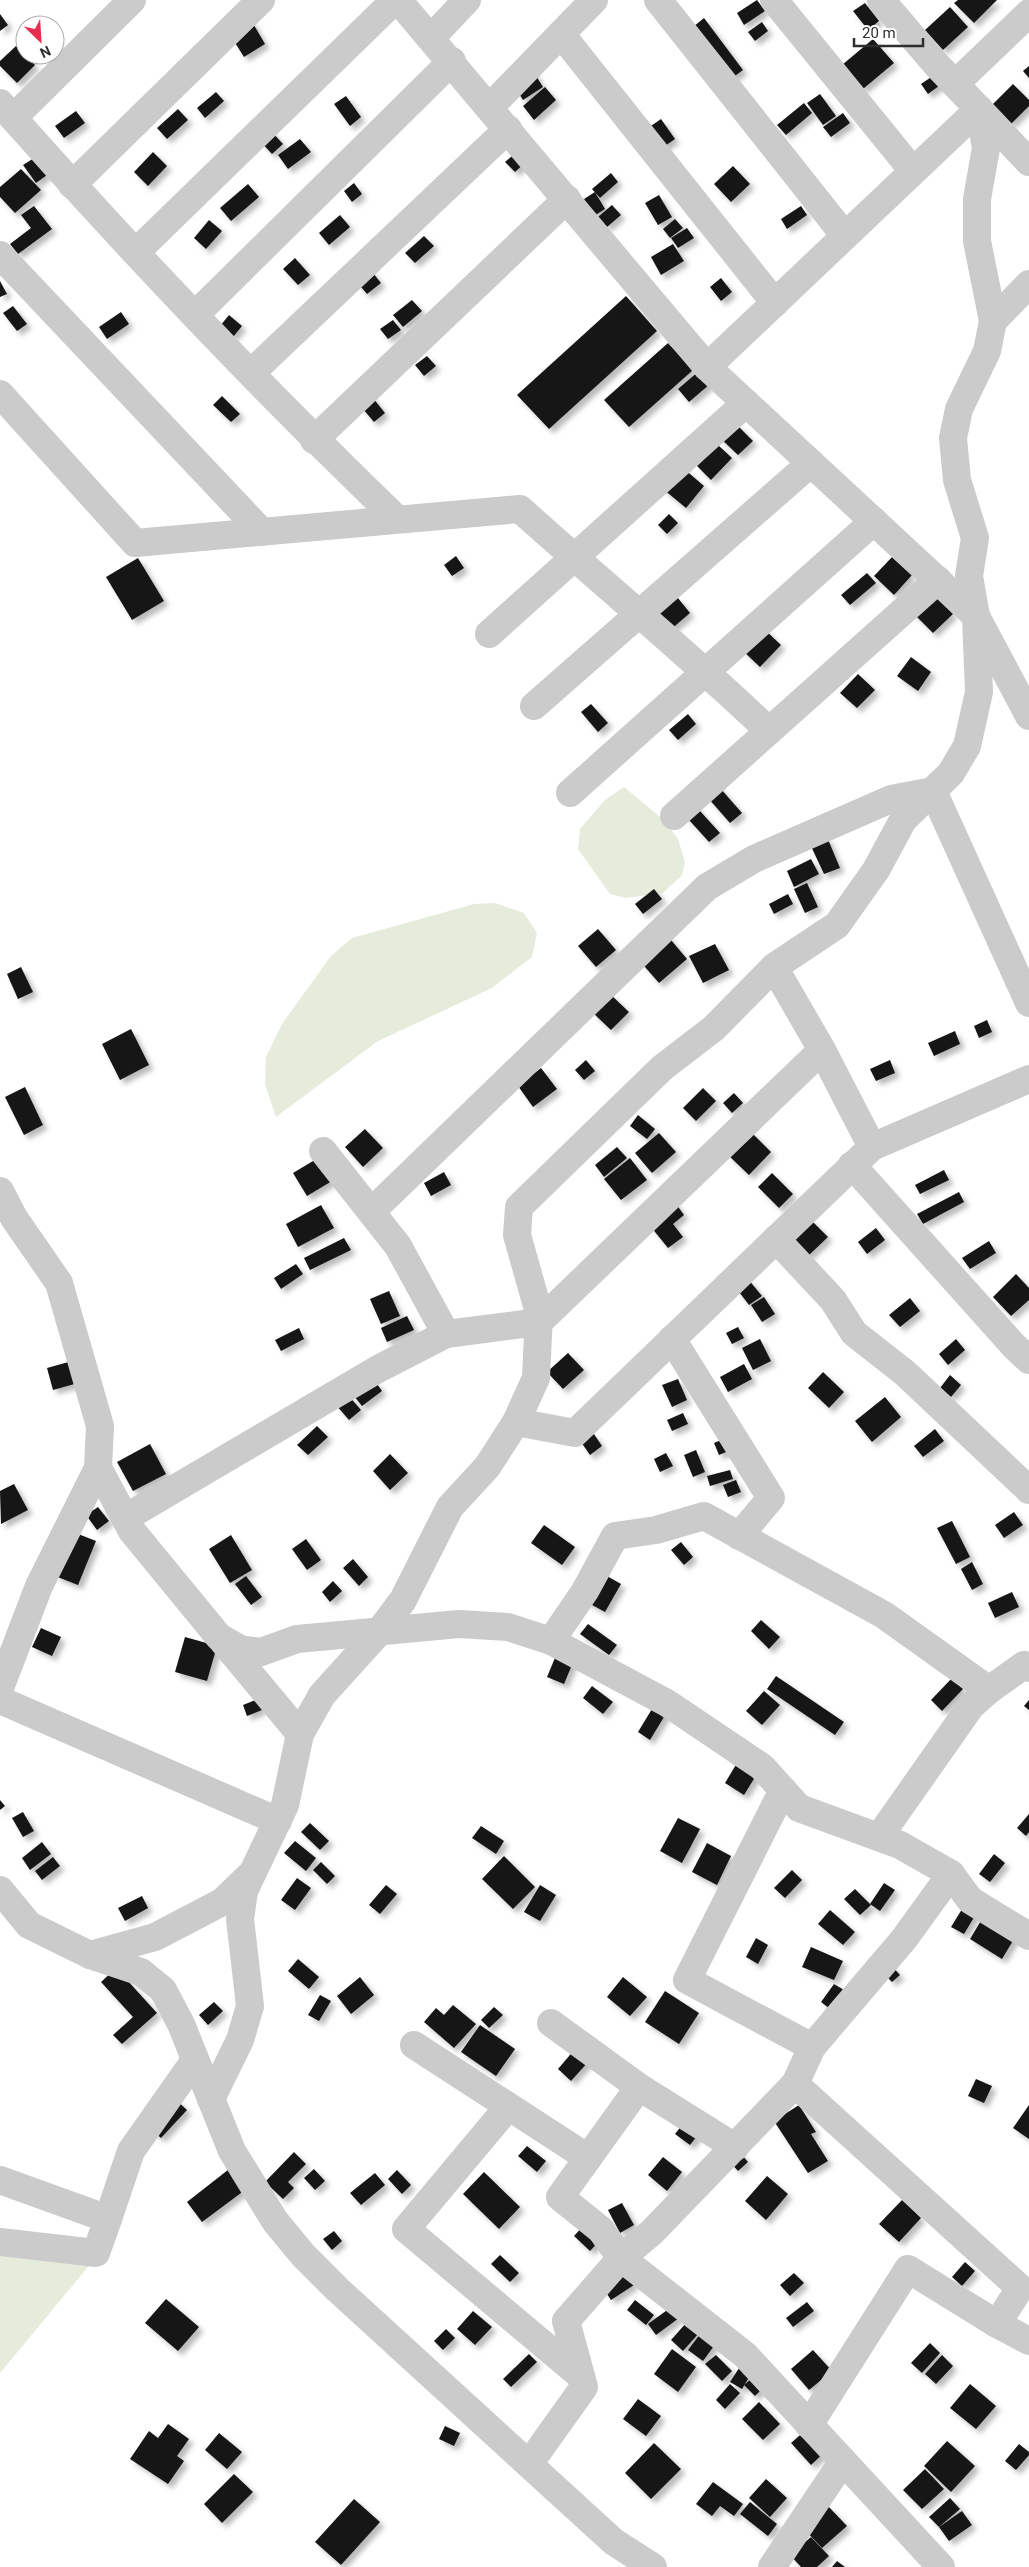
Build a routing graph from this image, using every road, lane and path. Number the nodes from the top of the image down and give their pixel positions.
1 (132, 0) edge
2 (261, 0) edge
3 (397, 0) edge
4 (468, 0) edge
5 (594, 0) edge
6 (658, 0) edge
7 (774, 0) edge
8 (895, 5) edge
9 (1029, 13) edge
10 (561, 34) junction
11 (432, 37) junction
12 (452, 62) junction
13 (955, 84) junction
14 (490, 107) junction
15 (979, 109) junction
16 (6, 111) edge
17 (508, 129) junction
18 (1027, 157) edge
19 (913, 171) junction
20 (72, 185) junction
21 (567, 199) junction
22 (845, 236) junction
23 (136, 252) junction
24 (0, 255) edge
25 (1029, 284) edge
26 (775, 303) junction
27 (196, 315) junction
28 (993, 321) junction
29 (707, 367) junction
30 (251, 374) junction
31 (0, 394) edge
32 (746, 403) junction
33 (314, 440) junction
34 (811, 463) junction
35 (397, 519) junction
36 (874, 521) junction
37 (262, 532) junction
38 (574, 558) junction
39 (938, 580) junction
40 (638, 615) junction
41 (976, 616) junction
42 (489, 634) dead end
43 (706, 670) junction
44 (534, 706) dead end
45 (1029, 716) edge
46 (769, 731) junction
47 (933, 791) junction
48 (570, 794) dead end
49 (674, 816) dead end
50 (774, 967) junction
51 (1029, 1003) edge
52 (822, 1050) junction
53 (1029, 1079) edge
54 (872, 1147) junction
55 (323, 1151) dead end
56 (852, 1165) junction
57 (0, 1191) edge
58 (372, 1211) junction
59 (776, 1239) junction
60 (538, 1322) junction
61 (446, 1334) junction
62 (672, 1339) junction
63 (1029, 1360) edge
64 (516, 1422) junction
65 (98, 1468) junction
66 (1029, 1490) edge
67 (125, 1518) junction
68 (739, 1536) junction
69 (379, 1632) junction
70 (219, 1637) junction
71 (551, 1641) junction
72 (1029, 1668) edge
73 (0, 1688) edge
74 (989, 1690) junction
75 (0, 1700) edge
76 (300, 1734) junction
77 (783, 1790) junction
78 (278, 1821) junction
79 (879, 1837) junction
80 (253, 1872) junction
81 (951, 1874) junction
82 (0, 1890) edge
83 (1029, 1936) edge
84 (90, 1955) junction
85 (551, 2023) dead end
86 (414, 2045) dead end
87 (812, 2047) junction
88 (195, 2060) junction
89 (795, 2084) junction
90 (639, 2087) junction
91 (211, 2099) junction
92 (508, 2107) junction
93 (735, 2147) junction
94 (588, 2158) junction
95 (0, 2180) edge
96 (108, 2219) junction
97 (0, 2242) edge
98 (621, 2258) junction
99 (1024, 2280) edge
100 (998, 2324) junction
101 (1029, 2341) edge
102 (581, 2376) junction
103 (809, 2425) junction
104 (843, 2461) junction
105 (529, 2464) junction
106 (648, 2566) edge
107 (772, 2567) edge
108 (941, 2567) edge

1 - 16 street
2 - 20 street
3 - 11 street
3 - 23 street
4 - 11 street
5 - 10 street
6 - 22 street
7 - 19 street
8 - 13 street
9 - 13 street
10 - 14 street
10 - 26 street
11 - 12 street
12 - 14 street
12 - 27 street
13 - 15 street
14 - 17 street
15 - 18 street
15 - 19 street
15 - 28 street
16 - 20 street
17 - 21 street
17 - 30 street
19 - 22 street
20 - 23 street
21 - 29 street
21 - 33 street
22 - 26 street
23 - 27 street
24 - 37 street
25 - 28 street
26 - 29 street
27 - 30 street
28 - 41 street
29 - 32 street
30 - 33 street
31 - 37 street
32 - 34 street
32 - 38 street
33 - 35 street
34 - 36 street
34 - 40 street
35 - 37 street
35 - 38 street
36 - 39 street
36 - 43 street
38 - 40 street
38 - 42 street
39 - 41 street
39 - 46 street
40 - 43 street
40 - 44 street
41 - 45 street
41 - 47 street
43 - 46 street
43 - 48 street
46 - 49 street
47 - 50 street
47 - 51 street
47 - 58 street
50 - 52 street
50 - 60 street
52 - 54 street
52 - 60 street
53 - 54 street
54 - 56 street
55 - 58 street
56 - 59 street
56 - 63 street
57 - 65 street
58 - 61 street
59 - 62 street
59 - 66 street
60 - 61 street
60 - 64 street
61 - 67 street
62 - 64 street
62 - 68 street
64 - 69 street
65 - 67 street
65 - 73 street
67 - 70 street
68 - 71 street
68 - 74 street
69 - 70 street
69 - 71 street
69 - 76 street
70 - 76 street
71 - 77 street
72 - 74 street
74 - 79 street
75 - 78 street
76 - 78 street
77 - 79 street
77 - 87 street
78 - 80 street
79 - 81 street
80 - 84 street
80 - 91 street
81 - 83 street
81 - 87 street
82 - 84 street
84 - 88 street
85 - 90 street
86 - 92 street
87 - 89 street
88 - 91 street
88 - 96 street
89 - 93 street
89 - 99 street
90 - 93 street
90 - 94 street
91 - 105 street
92 - 94 street
92 - 102 street
93 - 98 street
94 - 98 street
95 - 96 street
96 - 97 street
98 - 102 street
98 - 103 street
99 - 100 street
100 - 101 street
100 - 103 street
102 - 105 street
103 - 104 street
104 - 107 street
104 - 108 street
105 - 106 street

